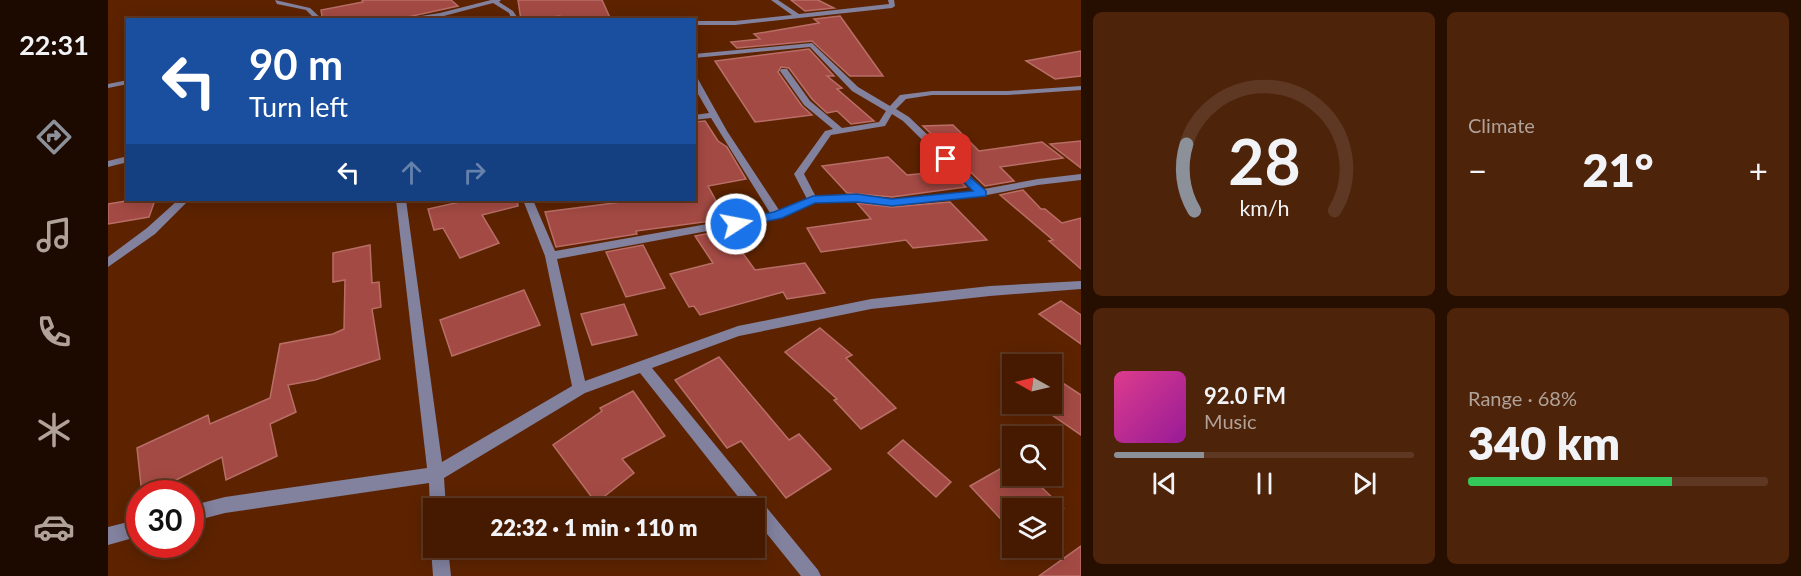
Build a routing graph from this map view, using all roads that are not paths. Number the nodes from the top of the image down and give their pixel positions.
1 (278, 0) edge
2 (774, 0) edge
3 (891, 0) edge
4 (496, 1) edge
5 (796, 15) junction
6 (318, 18) edge
7 (415, 18) edge
8 (515, 18) edge
9 (696, 23) edge
10 (696, 56) edge
11 (784, 71) dead end
12 (126, 82) edge
13 (696, 82) edge
14 (108, 86) edge
15 (1081, 88) edge
16 (891, 110) junction
17 (715, 115) junction
18 (696, 118) edge
19 (838, 129) junction
20 (126, 160) edge
21 (108, 164) edge
22 (1081, 177) edge
23 (982, 193) junction
24 (813, 200) junction
25 (183, 201) edge
26 (401, 201) edge
27 (528, 201) edge
28 (777, 215) junction
29 (551, 256) junction
30 (108, 263) edge
31 (1081, 285) edge
32 (642, 366) junction
33 (580, 389) junction
34 (435, 474) junction
35 (437, 498) edge
36 (204, 510) edge
37 (126, 531) edge
38 (108, 536) edge
39 (441, 558) edge
40 (442, 576) edge
41 (812, 576) edge

1 - 6 street
2 - 5 street
3 - 5 street
4 - 7 street
4 - 8 street
5 - 9 street
10 - 16 street
11 - 19 street
12 - 14 street
13 - 17 street
15 - 16 street
16 - 19 street
16 - 23 street
17 - 18 street
17 - 28 street
19 - 24 street
20 - 21 street
22 - 23 street
23 - 24 street
24 - 28 street
25 - 30 street
26 - 34 street
27 - 29 street
28 - 29 street
29 - 33 street
31 - 32 street
32 - 33 street
32 - 41 street
33 - 34 street
34 - 35 street
34 - 36 street
37 - 38 street
39 - 40 street

